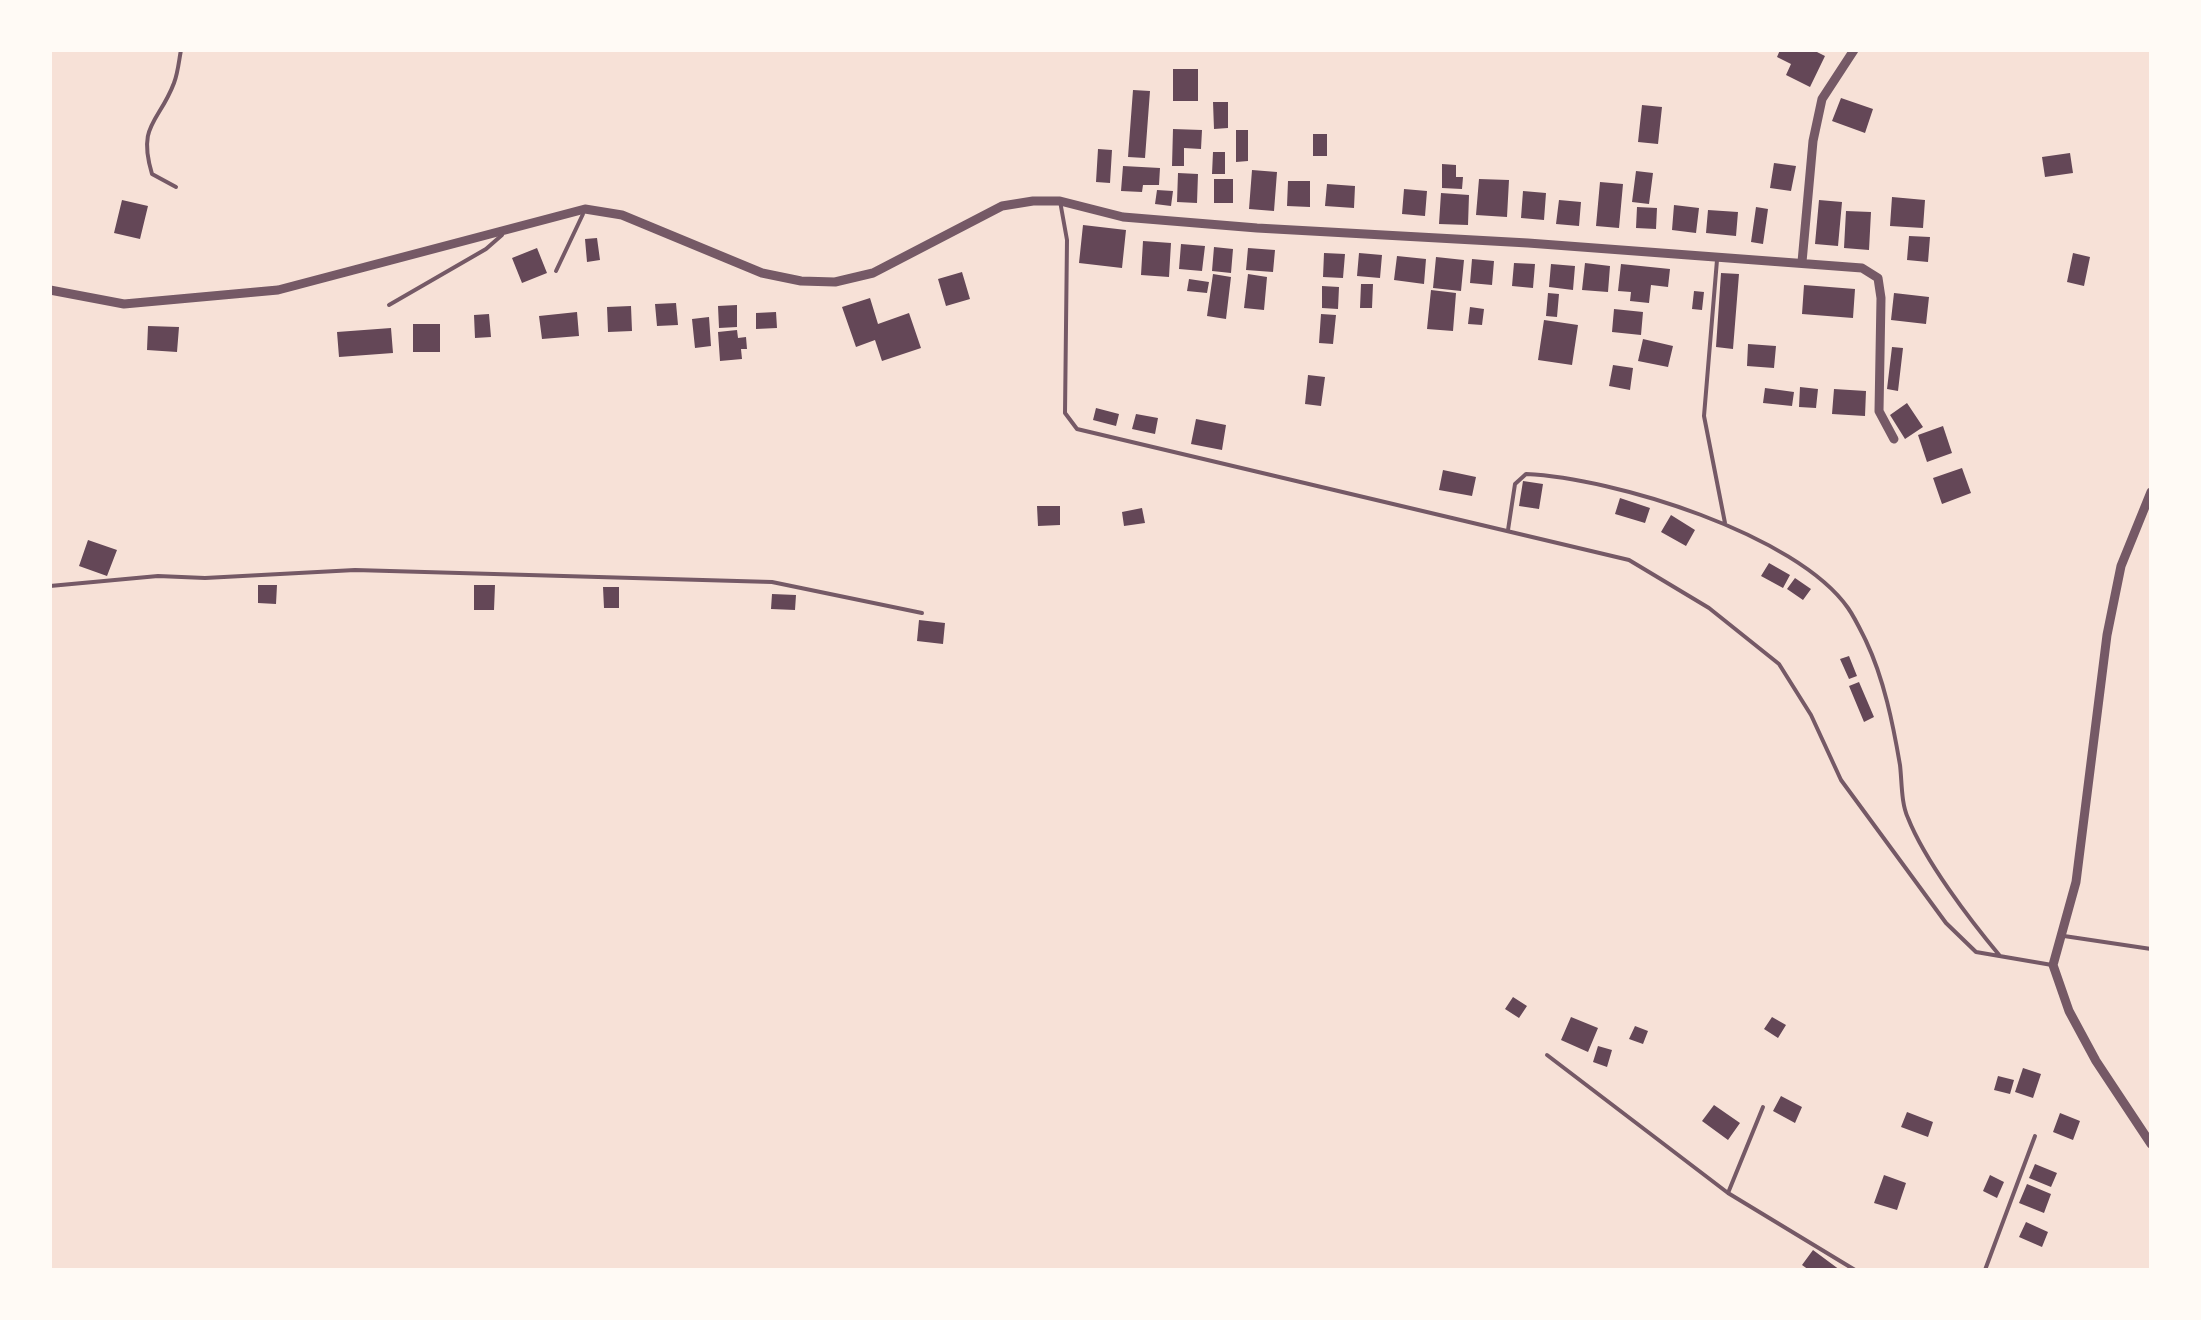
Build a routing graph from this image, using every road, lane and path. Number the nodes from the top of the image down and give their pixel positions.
1 (181, 50) edge
2 (1854, 50) edge
3 (176, 187) dead end
4 (1060, 201) junction
5 (585, 210) junction
6 (510, 229) junction
7 (1717, 256) junction
8 (1802, 262) junction
9 (556, 270) dead end
10 (50, 290) edge
11 (389, 305) dead end
12 (1894, 439) dead end
13 (2151, 492) edge
14 (1725, 525) junction
15 (1508, 530) junction
16 (50, 586) edge
17 (922, 613) dead end
18 (2059, 935) junction
19 (2151, 948) edge
20 (2000, 956) junction
21 (2052, 965) junction
22 (1546, 1055) dead end
23 (1763, 1107) dead end
24 (2035, 1136) dead end
25 (2151, 1144) edge
26 (1728, 1194) junction
27 (1855, 1270) edge
28 (1985, 1270) edge

1 - 3 lane
2 - 8 street
4 - 5 street
4 - 7 street
4 - 15 lane
5 - 6 street
5 - 9 lane
6 - 10 street
6 - 11 lane
7 - 8 street
7 - 14 lane
8 - 12 street
13 - 18 street
14 - 15 lane
14 - 20 lane
15 - 20 lane
16 - 17 lane
18 - 19 lane
18 - 21 street
20 - 21 lane
21 - 25 street
22 - 26 lane
23 - 26 lane
24 - 28 lane
26 - 27 lane

